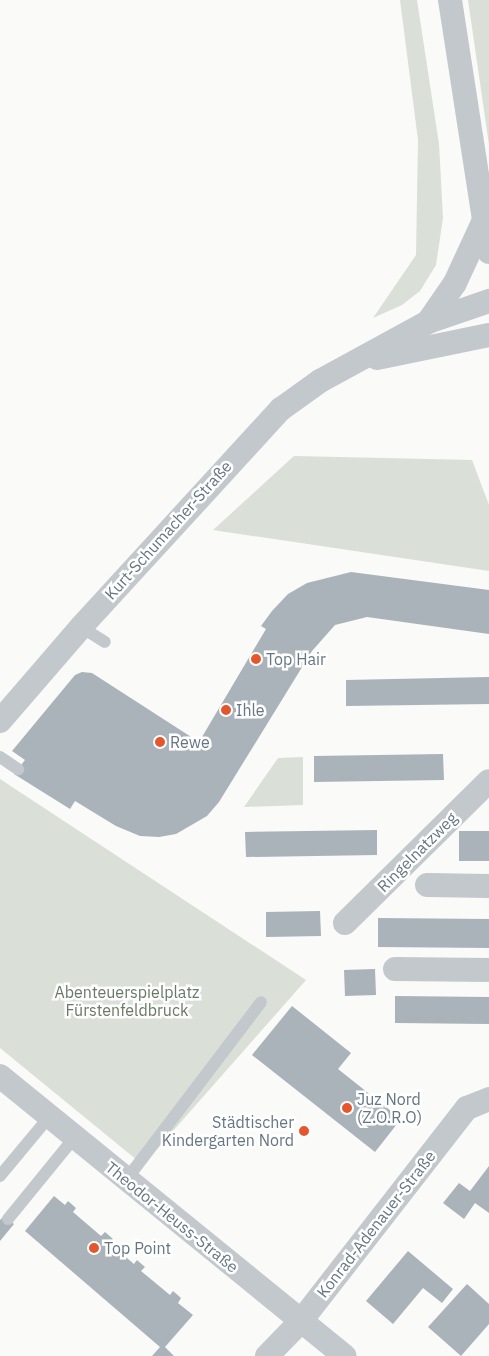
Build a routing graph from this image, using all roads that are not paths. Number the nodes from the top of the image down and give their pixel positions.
1 (450, 0) edge
2 (485, 218) junction
3 (489, 252) edge
4 (489, 301) edge
5 (428, 322) junction
6 (489, 335) edge
7 (356, 362) junction
8 (81, 627) junction
9 (105, 642) dead end
10 (0, 720) edge
11 (0, 757) edge
12 (18, 769) dead end
13 (489, 781) edge
14 (427, 885) dead end
15 (489, 886) edge
16 (345, 923) dead end
17 (395, 969) dead end
18 (489, 970) edge
19 (261, 1002) dead end
20 (0, 1076) edge
21 (489, 1099) edge
22 (49, 1117) junction
23 (74, 1138) junction
24 (0, 1176) edge
25 (126, 1180) junction
26 (8, 1220) dead end
27 (301, 1320) junction
28 (267, 1356) edge
29 (345, 1356) edge

1 - 2 street
2 - 3 street
2 - 5 street, Kurt-Schumacher-Straße
4 - 5 street, Kurt-Schumacher-Straße
5 - 7 street, Kurt-Schumacher-Straße
6 - 7 street, Kurt-Schumacher-Straße
7 - 8 street, Kurt-Schumacher-Straße
8 - 9 lane
8 - 10 street, Kurt-Schumacher-Straße
11 - 12 lane
13 - 16 street, Ringelnatzweg
14 - 15 street
17 - 18 street
19 - 25 lane
20 - 22 street, Theodor-Heuss-Straße
21 - 27 street, Konrad-Adenauer-Straße
22 - 23 street, Theodor-Heuss-Straße
22 - 24 lane
23 - 25 street, Theodor-Heuss-Straße
23 - 26 lane
25 - 27 street, Theodor-Heuss-Straße
27 - 28 street, Konrad-Adenauer-Straße
27 - 29 street, Theodor-Heuss-Straße

